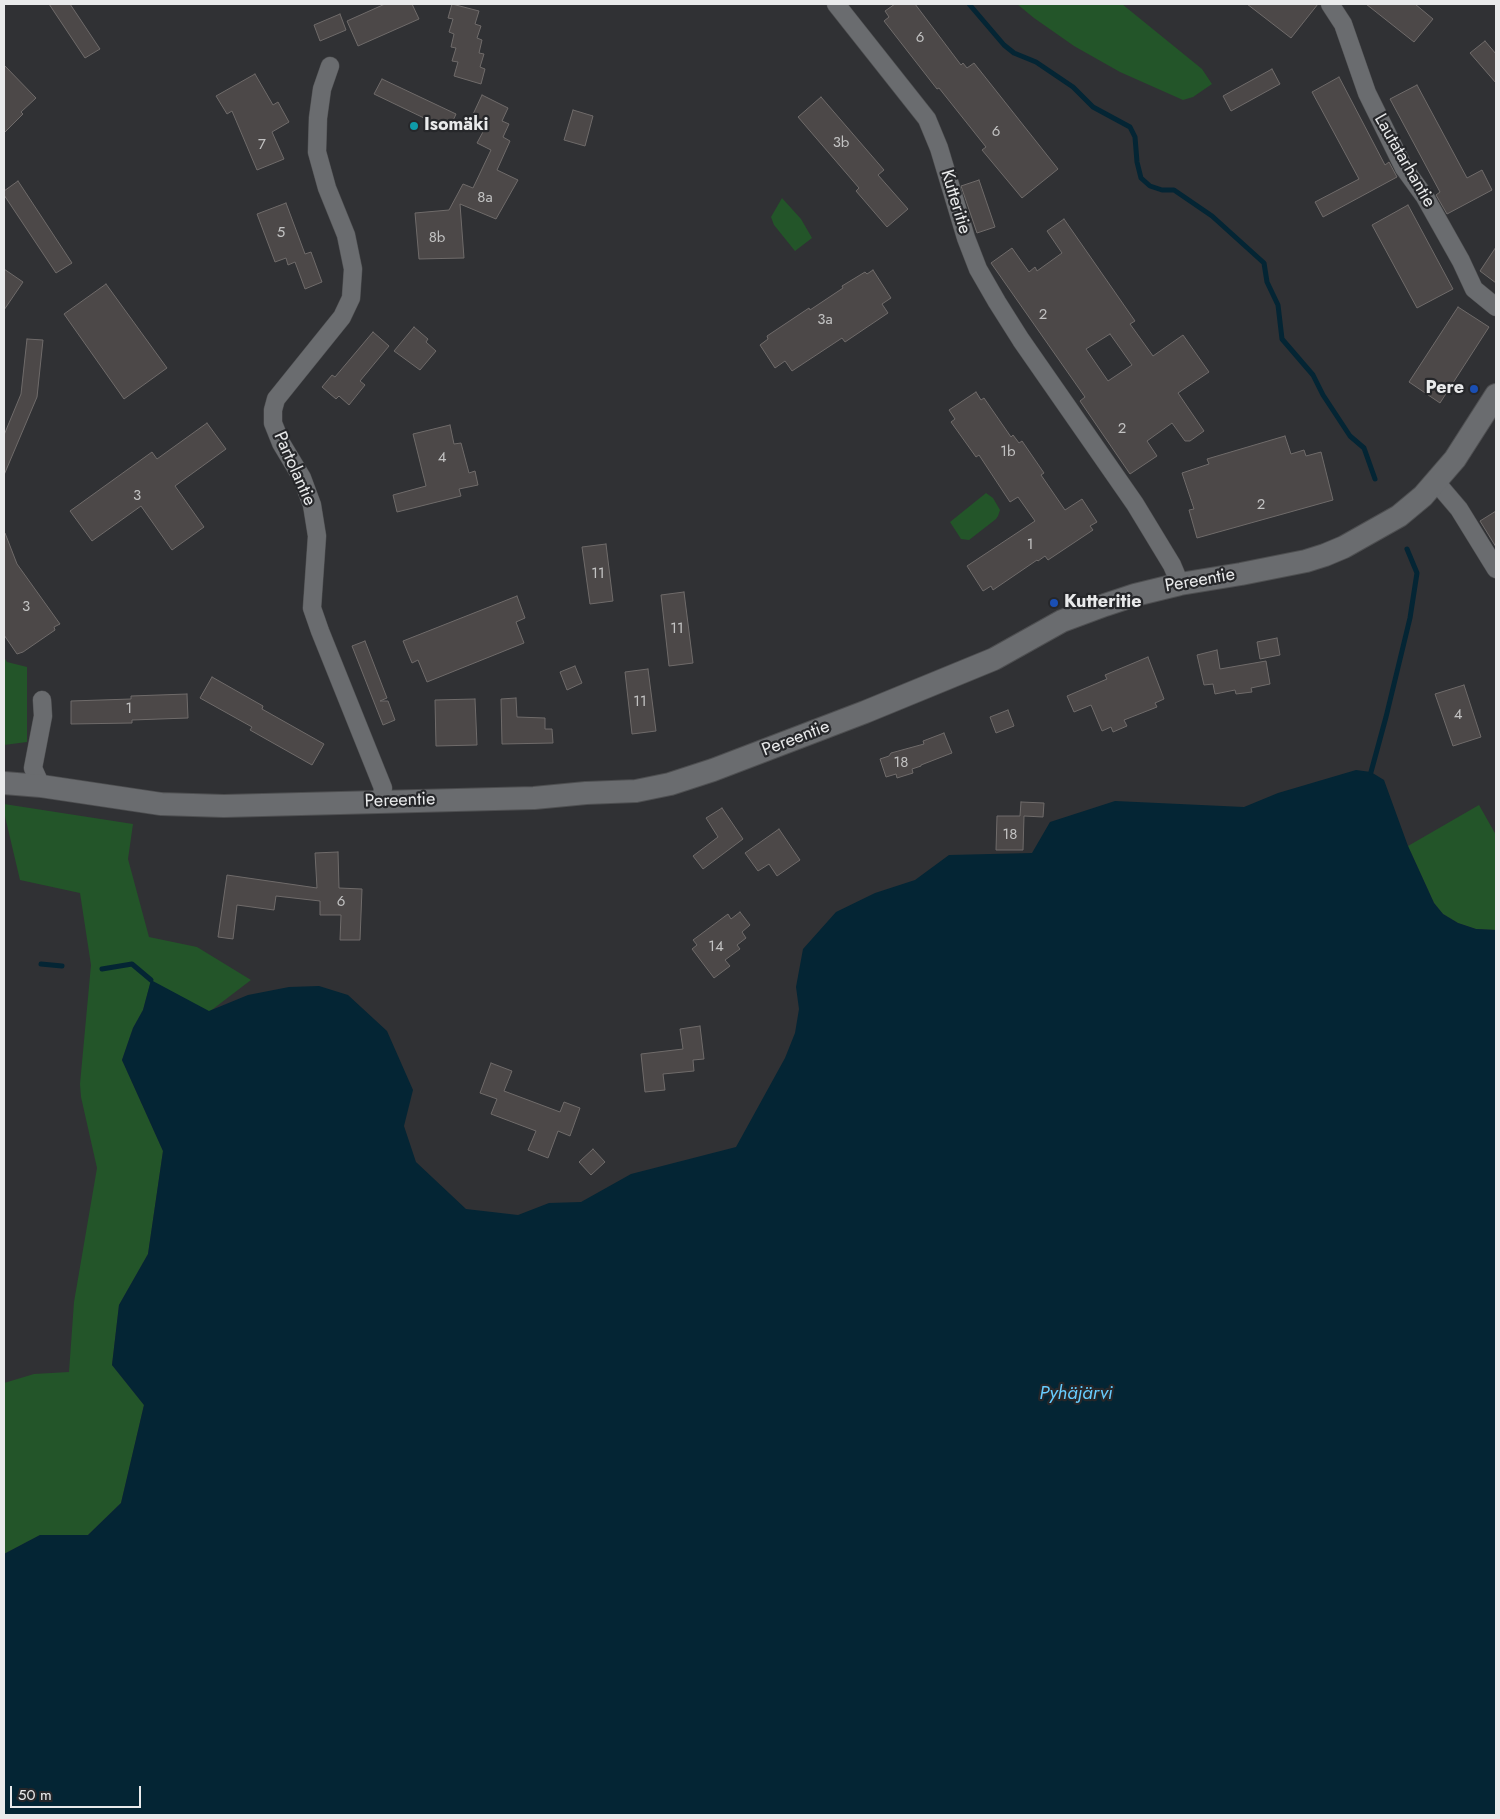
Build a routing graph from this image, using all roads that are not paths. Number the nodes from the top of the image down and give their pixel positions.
1 (836, 4) edge
2 (1330, 4) edge
3 (330, 66) dead end
4 (1496, 307) edge
5 (1496, 396) edge
6 (1436, 482) junction
7 (1496, 569) edge
8 (1180, 584) junction
9 (42, 700) dead end
10 (4, 783) edge
11 (41, 786) junction
12 (381, 802) junction

1 - 8 street, Kutteritie
2 - 4 street, Lautatarhantie
3 - 12 street, Partolantie
5 - 6 street, Pereentie
6 - 7 street
6 - 8 street, Pereentie
8 - 12 street, Pereentie
9 - 11 street
10 - 11 street, Pereentie
11 - 12 street, Pereentie

